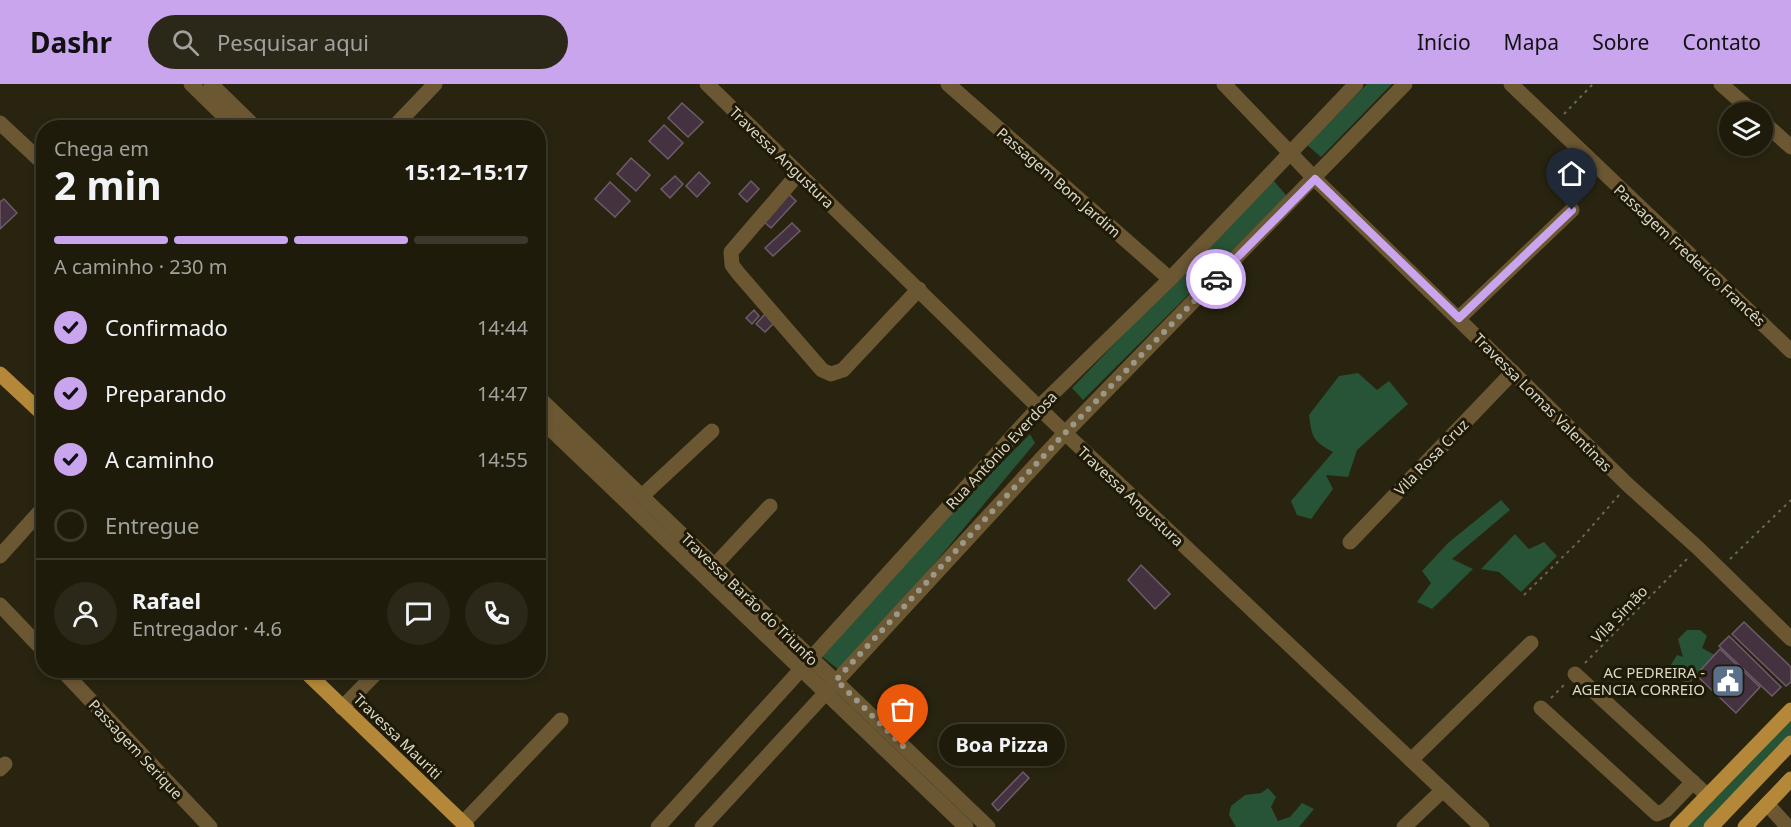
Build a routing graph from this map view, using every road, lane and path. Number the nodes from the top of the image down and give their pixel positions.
1 (191, 84) edge
2 (211, 84) edge
3 (435, 84) edge
4 (707, 84) edge
5 (948, 84) edge
6 (1224, 84) edge
7 (1356, 84) edge
8 (1405, 84) edge
9 (1511, 84) edge
10 (1593, 84) edge
11 (1722, 84) edge
12 (1742, 102) edge
13 (228, 120) edge
14 (248, 120) edge
15 (401, 120) edge
16 (0, 123) edge
17 (1554, 125) junction
18 (1773, 131) edge
19 (1791, 147) edge
20 (1288, 153) junction
21 (36, 157) edge
22 (798, 174) junction
23 (1315, 179) junction
24 (1572, 210) dead end
25 (1170, 279) junction
26 (919, 289) junction
27 (1459, 318) junction
28 (1791, 351) edge
29 (1513, 372) junction
30 (0, 374) edge
31 (546, 407) edge
32 (1038, 407) junction
33 (36, 408) edge
34 (546, 423) edge
35 (712, 430) dead end
36 (1065, 433) junction
37 (579, 446) junction
38 (642, 496) junction
39 (1616, 499) dead end
40 (1791, 500) edge
41 (770, 506) dead end
42 (36, 516) edge
43 (1350, 542) dead end
44 (0, 556) edge
45 (1732, 557) dead end
46 (1686, 560) dead end
47 (715, 566) junction
48 (1524, 595) dead end
49 (0, 605) edge
50 (1791, 639) edge
51 (36, 643) edge
52 (1531, 643) dead end
53 (805, 662) junction
54 (1575, 674) junction
55 (70, 678) edge
56 (312, 678) edge
57 (371, 678) edge
58 (836, 680) junction
59 (824, 692) junction
60 (342, 708) junction
61 (1541, 708) joint
62 (1791, 710) edge
63 (561, 720) dead end
64 (1791, 743) edge
65 (1411, 760) junction
66 (1791, 780) edge
67 (1693, 782) junction
68 (1443, 790) junction
69 (1708, 796) junction
70 (1767, 804) junction
71 (465, 825) edge
72 (210, 827) edge
73 (658, 827) edge
74 (702, 827) edge
75 (966, 827) edge
76 (988, 827) edge
77 (1404, 827) edge
78 (1482, 827) edge
79 (1677, 827) edge
80 (1711, 827) edge
81 (1745, 827) edge
82 (1788, 827) edge

1 - 13 street
2 - 14 street
3 - 15 street
4 - 22 street, Travessa Angustura
5 - 25 street, Passagem Bom Jardim
6 - 20 street, Travessa Lomas Valentinas
7 - 20 street, Rua Antônio Everdosa
8 - 23 street
9 - 17 street, Passagem Frederico Francês
10 - 17 path
11 - 12 street
16 - 21 street
17 - 28 street, Passagem Frederico Francês
18 - 19 street
20 - 23 street, Travessa Lomas Valentinas
20 - 25 street, Rua Antônio Everdosa
22 - 26 street, Travessa Angustura
22 - 26 street
23 - 27 street, Travessa Lomas Valentinas
23 - 36 street
24 - 27 street
25 - 32 street, Rua Antônio Everdosa
26 - 32 street, Travessa Angustura
27 - 29 street, Travessa Lomas Valentinas
29 - 43 street, Vila Rosa Cruz
29 - 50 street, Travessa Lomas Valentinas
30 - 33 main road
31 - 37 street, Travessa Barão do Triunfo
32 - 36 street, Travessa Angustura
32 - 53 street, Rua Antônio Everdosa
34 - 37 street, Travessa Barão do Triunfo
35 - 38 street
36 - 58 street
36 - 65 street, Travessa Angustura
37 - 38 street, Travessa Barão do Triunfo
37 - 53 street, Travessa Barão do Triunfo
38 - 47 street, Travessa Barão do Triunfo
39 - 48 path
40 - 45 path
41 - 47 street
42 - 44 street
46 - 54 path, Vila Simão
47 - 53 street, Travessa Barão do Triunfo
49 - 51 street
52 - 65 street
53 - 58 street, Travessa Barão do Triunfo
53 - 59 street, Travessa Barão do Triunfo
53 - 73 street, Rua Antônio Everdosa
54 - 61 path, Vila Simão
54 - 67 street
55 - 72 street, Passagem Serique
56 - 60 main road, Travessa Mauriti
57 - 60 street
58 - 59 street
58 - 76 street, Travessa Barão do Triunfo
59 - 74 street
59 - 75 street, Travessa Barão do Triunfo
60 - 71 main road, Travessa Mauriti
61 - 67 street
62 - 69 main road
63 - 71 street
64 - 80 main road
65 - 68 street, Travessa Angustura
66 - 70 main road
67 - 69 street
68 - 77 street
68 - 78 street, Travessa Angustura
69 - 79 main road
70 - 81 main road
70 - 82 street

